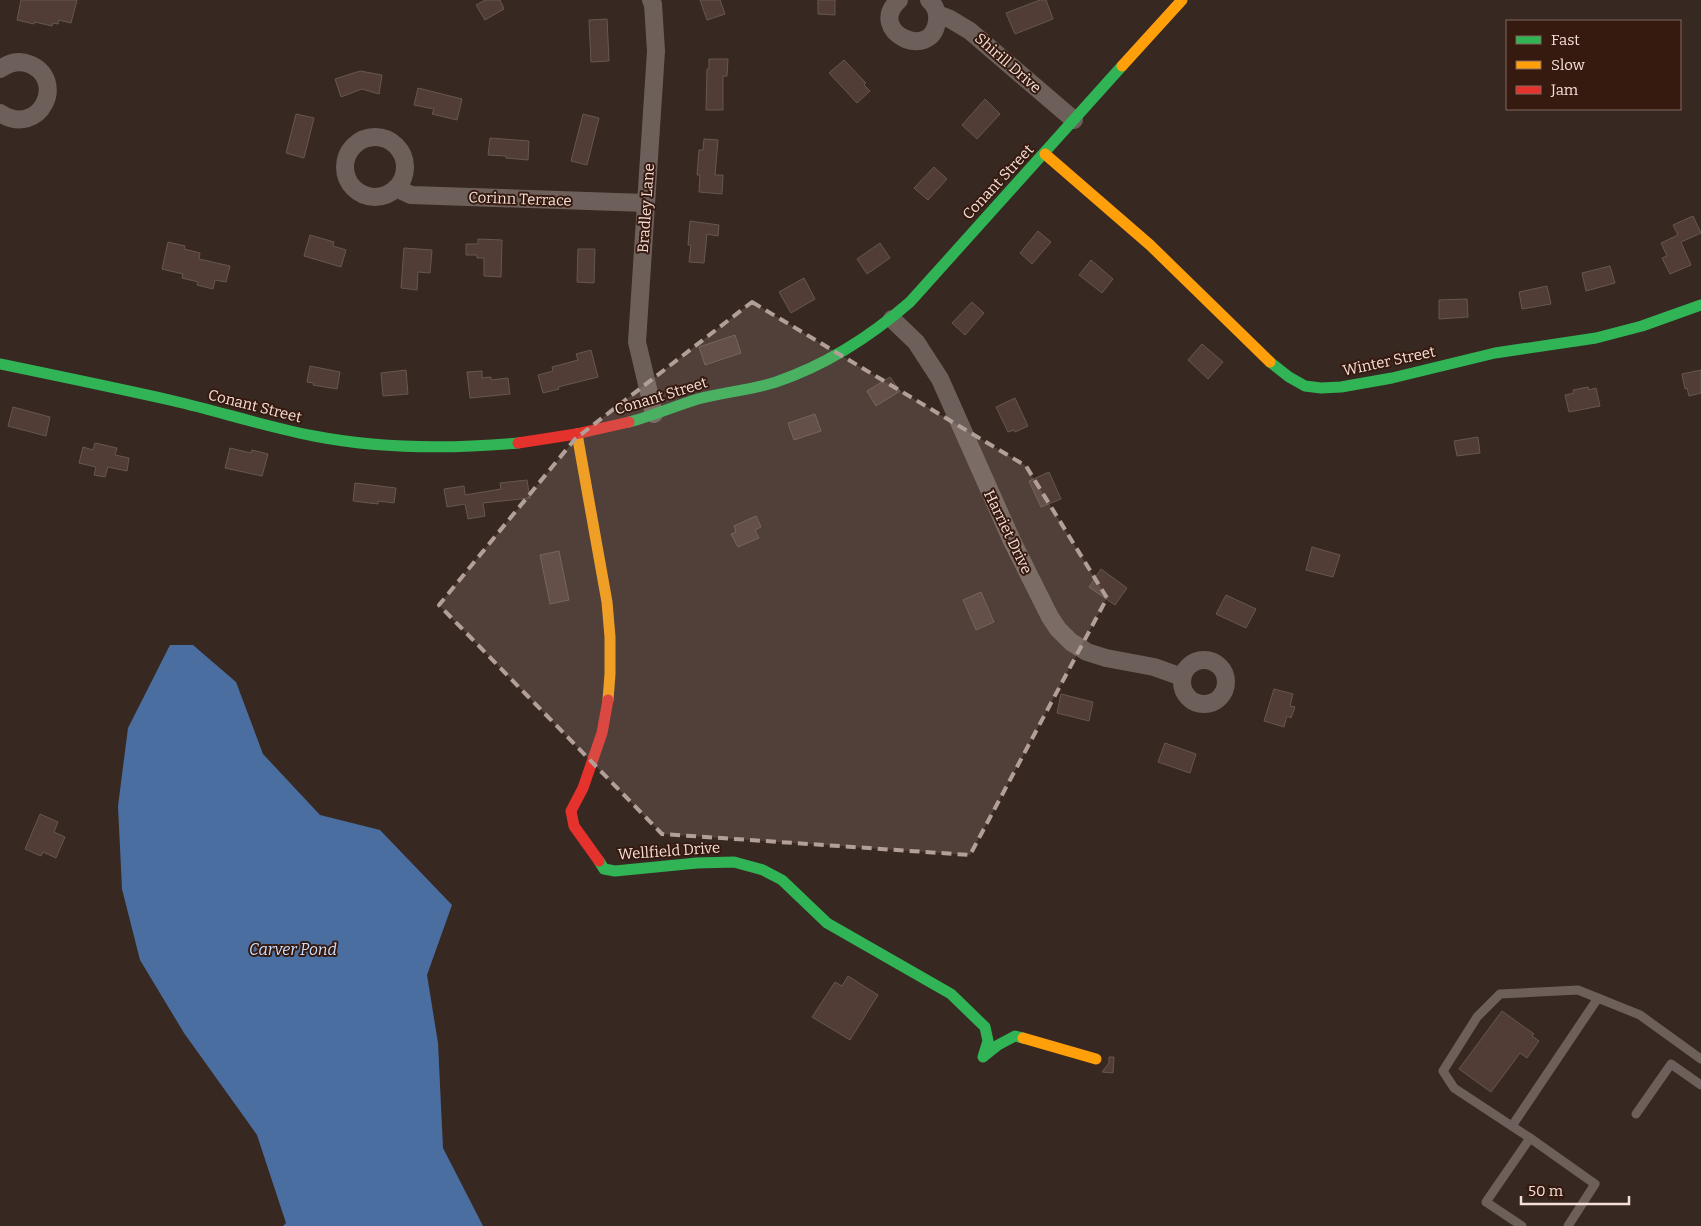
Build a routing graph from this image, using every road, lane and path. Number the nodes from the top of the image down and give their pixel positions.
1 (651, 0) edge
2 (899, 0) edge
3 (1182, 0) edge
4 (933, 7) edge
5 (0, 69) edge
6 (0, 113) edge
7 (1074, 120) junction
8 (1045, 154) junction
9 (396, 188) dead end
10 (646, 203) junction
11 (1701, 306) edge
12 (892, 318) junction
13 (0, 364) edge
14 (654, 414) junction
15 (577, 434) junction
16 (1182, 677) dead end
17 (1598, 998) junction
18 (1096, 1059) dead end
19 (1701, 1059) edge
20 (1701, 1085) edge
21 (1636, 1114) dead end
22 (1512, 1126) junction
23 (1530, 1138) junction
24 (1522, 1226) edge
25 (1568, 1226) edge

1 - 10 street, Bradley Lane
2 - 4 street, Shirill Drive
3 - 7 street, Conant Street
4 - 7 street, Shirill Drive
5 - 6 street
7 - 8 street, Conant Street
8 - 11 street, Winter Street
8 - 12 street, Conant Street
9 - 10 street, Corinn Terrace
10 - 14 street, Bradley Lane
12 - 14 street, Conant Street
12 - 16 street, Harriet Drive
13 - 15 street, Conant Street
14 - 15 street, Conant Street
15 - 18 street, Wellfield Drive
17 - 19 lane
17 - 22 lane
17 - 22 lane
20 - 21 lane
22 - 23 lane
23 - 24 lane
23 - 25 lane

